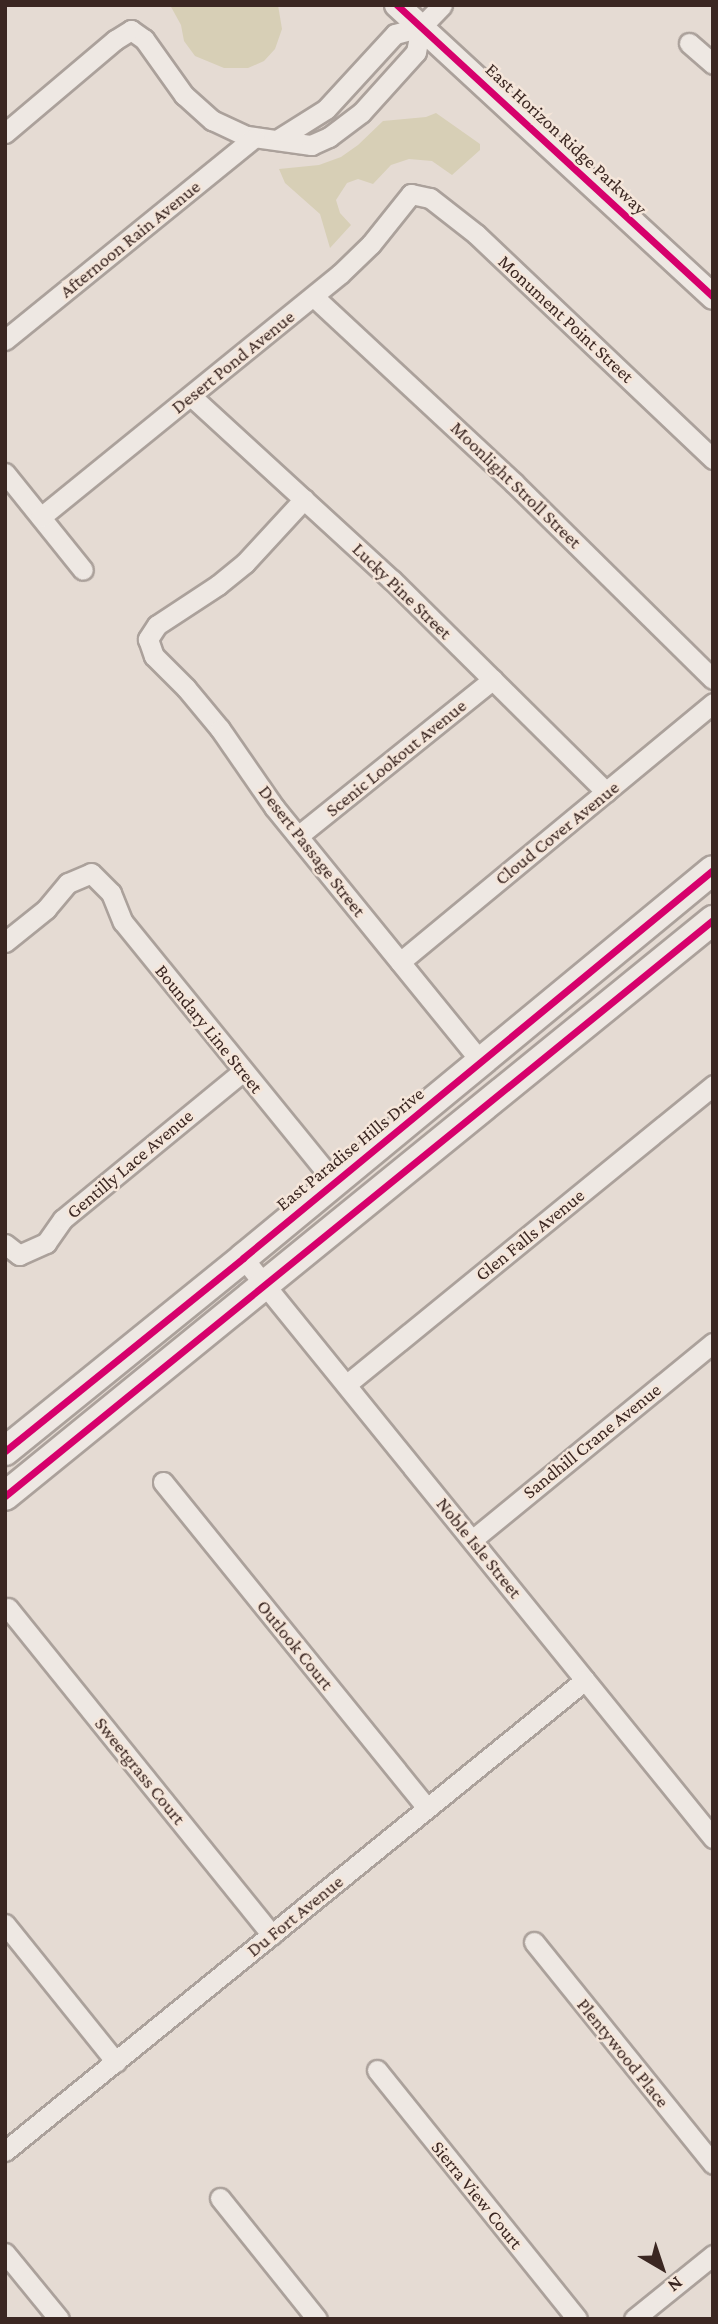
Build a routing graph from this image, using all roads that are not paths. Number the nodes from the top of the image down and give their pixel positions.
1 (397, 5) edge
2 (442, 5) edge
3 (421, 27) junction
4 (689, 43) dead end
5 (713, 64) edge
6 (5, 133) edge
7 (254, 138) junction
8 (280, 138) junction
9 (411, 194) joint
10 (709, 285) edge
11 (314, 297) junction
12 (5, 340) edge
13 (191, 396) junction
14 (713, 459) edge
15 (5, 473) edge
16 (303, 499) junction
17 (41, 517) junction
18 (83, 570) dead end
19 (493, 679) junction
20 (713, 679) edge
21 (713, 703) edge
22 (606, 792) junction
23 (298, 836) junction
24 (713, 870) edge
25 (713, 920) edge
26 (5, 943) edge
27 (400, 962) junction
28 (481, 1062) junction
29 (243, 1071) junction
30 (713, 1085) edge
31 (334, 1182) junction
32 (12, 1250) edge
33 (243, 1258) junction
34 (266, 1285) junction
35 (713, 1343) edge
36 (347, 1384) junction
37 (6, 1448) edge
38 (30, 1475) junction
39 (163, 1482) dead end
40 (5, 1496) edge
41 (472, 1540) junction
42 (8, 1608) dead end
43 (584, 1680) junction
44 (427, 1808) junction
45 (713, 1838) edge
46 (5, 1924) edge
47 (272, 1935) junction
48 (534, 1942) dead end
49 (116, 2062) junction
50 (377, 2070) dead end
51 (5, 2151) edge
52 (713, 2164) edge
53 (220, 2198) dead end
54 (5, 2253) edge
55 (713, 2255) edge
56 (59, 2319) edge
57 (317, 2319) edge
58 (577, 2319) edge
59 (634, 2319) edge

1 - 3 street, East Horizon Ridge Parkway
2 - 3 street
3 - 8 street
3 - 8 street
3 - 10 street, East Horizon Ridge Parkway
4 - 5 street
6 - 7 street
7 - 8 street
7 - 12 street, Afternoon Rain Avenue
9 - 11 street, Desert Pond Avenue
9 - 14 street, Monument Point Street
11 - 13 street, Desert Pond Avenue
11 - 20 street, Moonlight Stroll Street
13 - 16 street, Lucky Pine Street
13 - 17 street, Desert Pond Avenue
15 - 17 street
16 - 19 street, Lucky Pine Street
16 - 23 street, Desert Passage Street
17 - 18 street
19 - 22 street, Lucky Pine Street
19 - 23 street, Scenic Lookout Avenue
21 - 22 street, Cloud Cover Avenue
22 - 27 street, Cloud Cover Avenue
23 - 27 street, Desert Passage Street
24 - 28 main road, East Paradise Hills Drive
25 - 34 main road
26 - 29 street, Boundary Line Street
27 - 28 street, Desert Passage Street
28 - 31 main road, East Paradise Hills Drive
29 - 31 street, Boundary Line Street
29 - 32 street, Gentilly Lace Avenue
30 - 36 street, Glen Falls Avenue
31 - 33 main road, East Paradise Hills Drive
33 - 34 street, Noble Isle Street
33 - 37 main road, East Paradise Hills Drive
34 - 36 street, Noble Isle Street
34 - 38 main road
35 - 41 street, Sandhill Crane Avenue
36 - 41 street, Noble Isle Street
37 - 38 street
38 - 40 main road
39 - 44 street, Outlook Court
41 - 43 street, Noble Isle Street
42 - 47 street, Sweetgrass Court
43 - 44 street, Du Fort Avenue
43 - 45 street, Noble Isle Street
44 - 47 street, Du Fort Avenue
46 - 49 street
47 - 49 street, Du Fort Avenue
48 - 52 street, Plentywood Place
49 - 51 street, Du Fort Avenue
50 - 58 street, Sierra View Court
53 - 57 street
54 - 56 street
55 - 59 street

